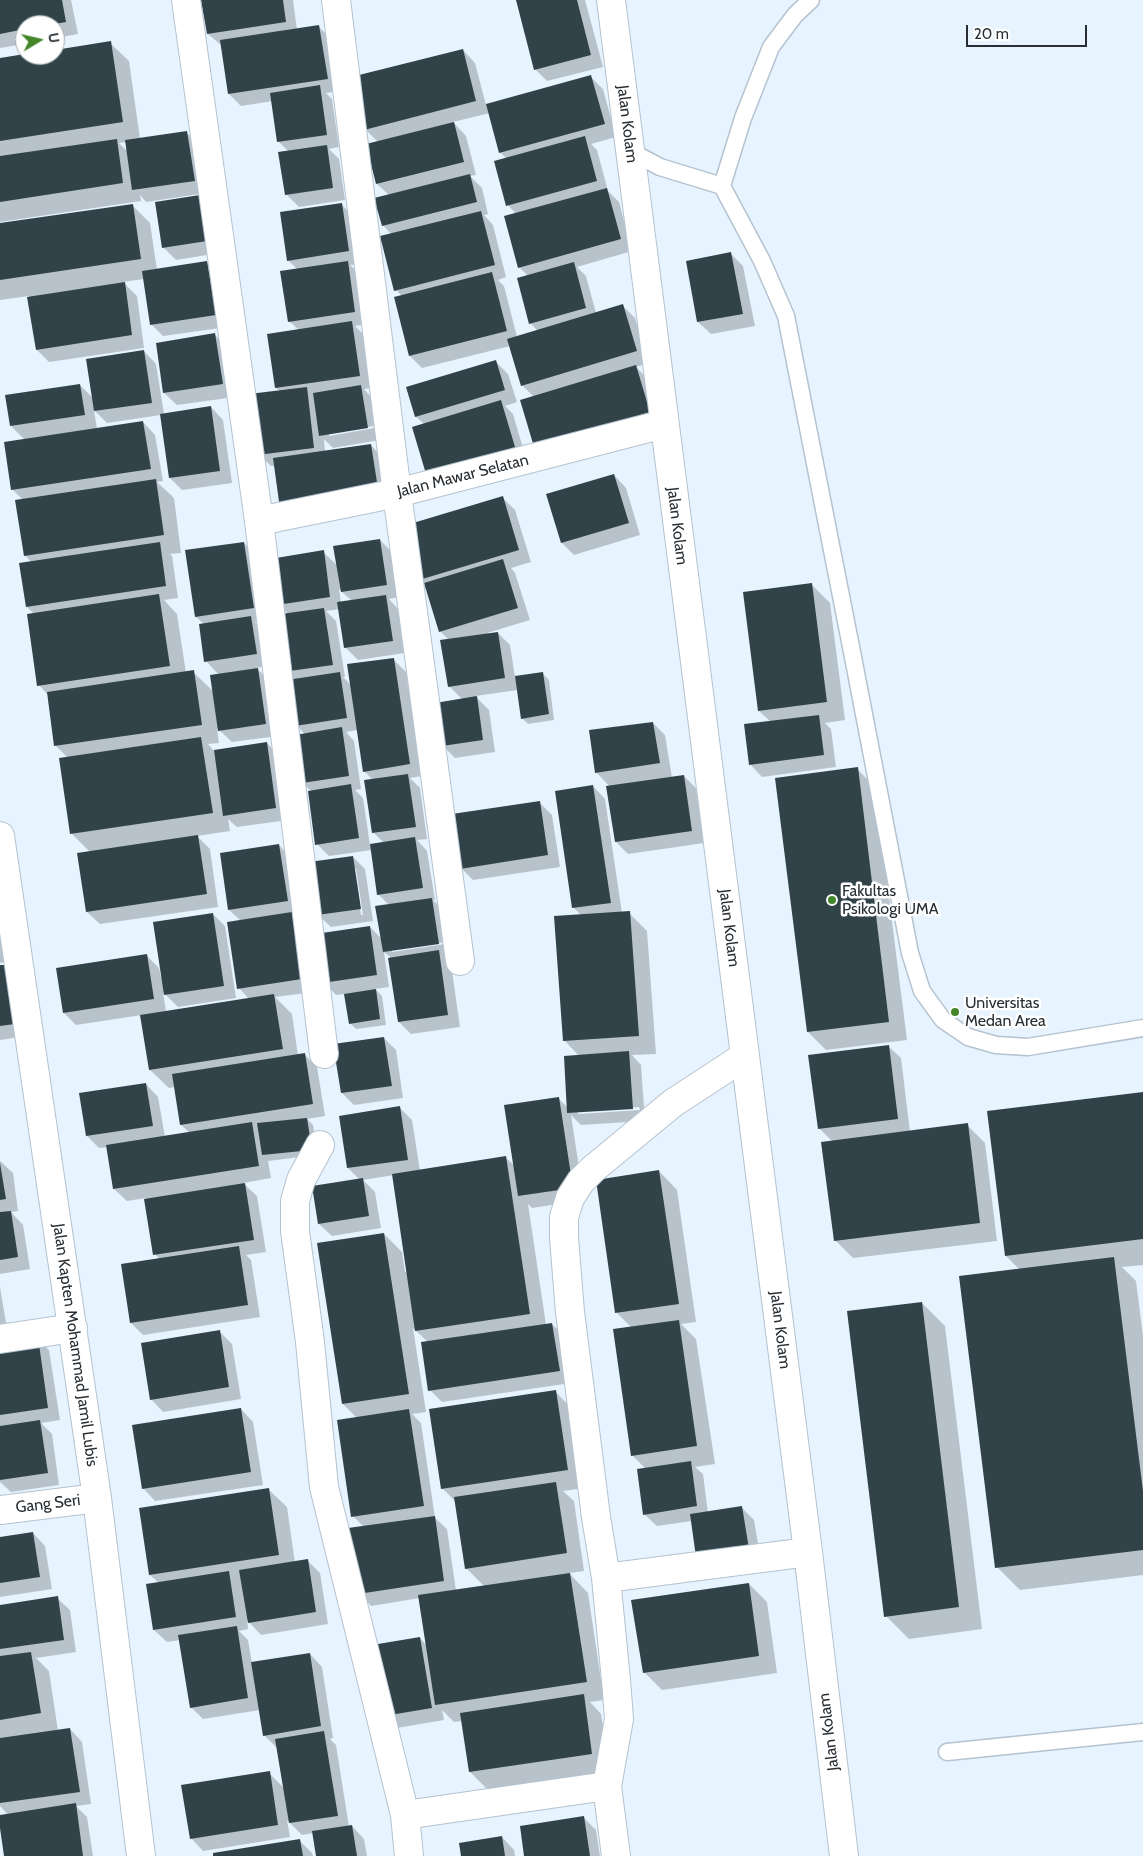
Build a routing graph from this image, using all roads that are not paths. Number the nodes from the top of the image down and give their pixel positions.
1 (186, 0) edge
2 (336, 0) edge
3 (611, 0) edge
4 (811, 0) edge
5 (630, 151) junction
6 (722, 186) junction
7 (664, 424) junction
8 (397, 493) junction
9 (260, 521) junction
10 (0, 836) edge
11 (460, 961) dead end
12 (1143, 1028) edge
13 (324, 1054) dead end
14 (745, 1056) junction
15 (320, 1145) dead end
16 (73, 1328) junction
17 (0, 1339) edge
18 (97, 1498) junction
19 (0, 1510) edge
20 (808, 1552) junction
21 (606, 1578) junction
22 (1143, 1732) edge
23 (947, 1752) dead end
24 (607, 1786) junction
25 (405, 1815) junction
26 (141, 1856) edge
27 (410, 1856) edge
28 (616, 1856) edge
29 (844, 1856) edge

1 - 9 street
2 - 8 street
3 - 5 street, Jalan Kolam
4 - 6 lane
5 - 6 lane
5 - 7 street, Jalan Kolam
6 - 12 lane
7 - 8 street, Jalan Mawar Selatan
7 - 14 street, Jalan Kolam
8 - 9 street, Jalan Mawar Selatan
8 - 11 street
9 - 13 street
10 - 16 street, Jalan Kapten Mohammad Jamil Lubis
14 - 20 street, Jalan Kolam
14 - 21 street
15 - 25 street
16 - 17 street
16 - 18 street, Jalan Kapten Mohammad Jamil Lubis
18 - 19 street, Gang Seri
18 - 26 street, Jalan Kapten Mohammad Jamil Lubis
20 - 21 street
20 - 29 street, Jalan Kolam
21 - 24 street
22 - 23 lane
24 - 25 street
24 - 28 street
25 - 27 street

